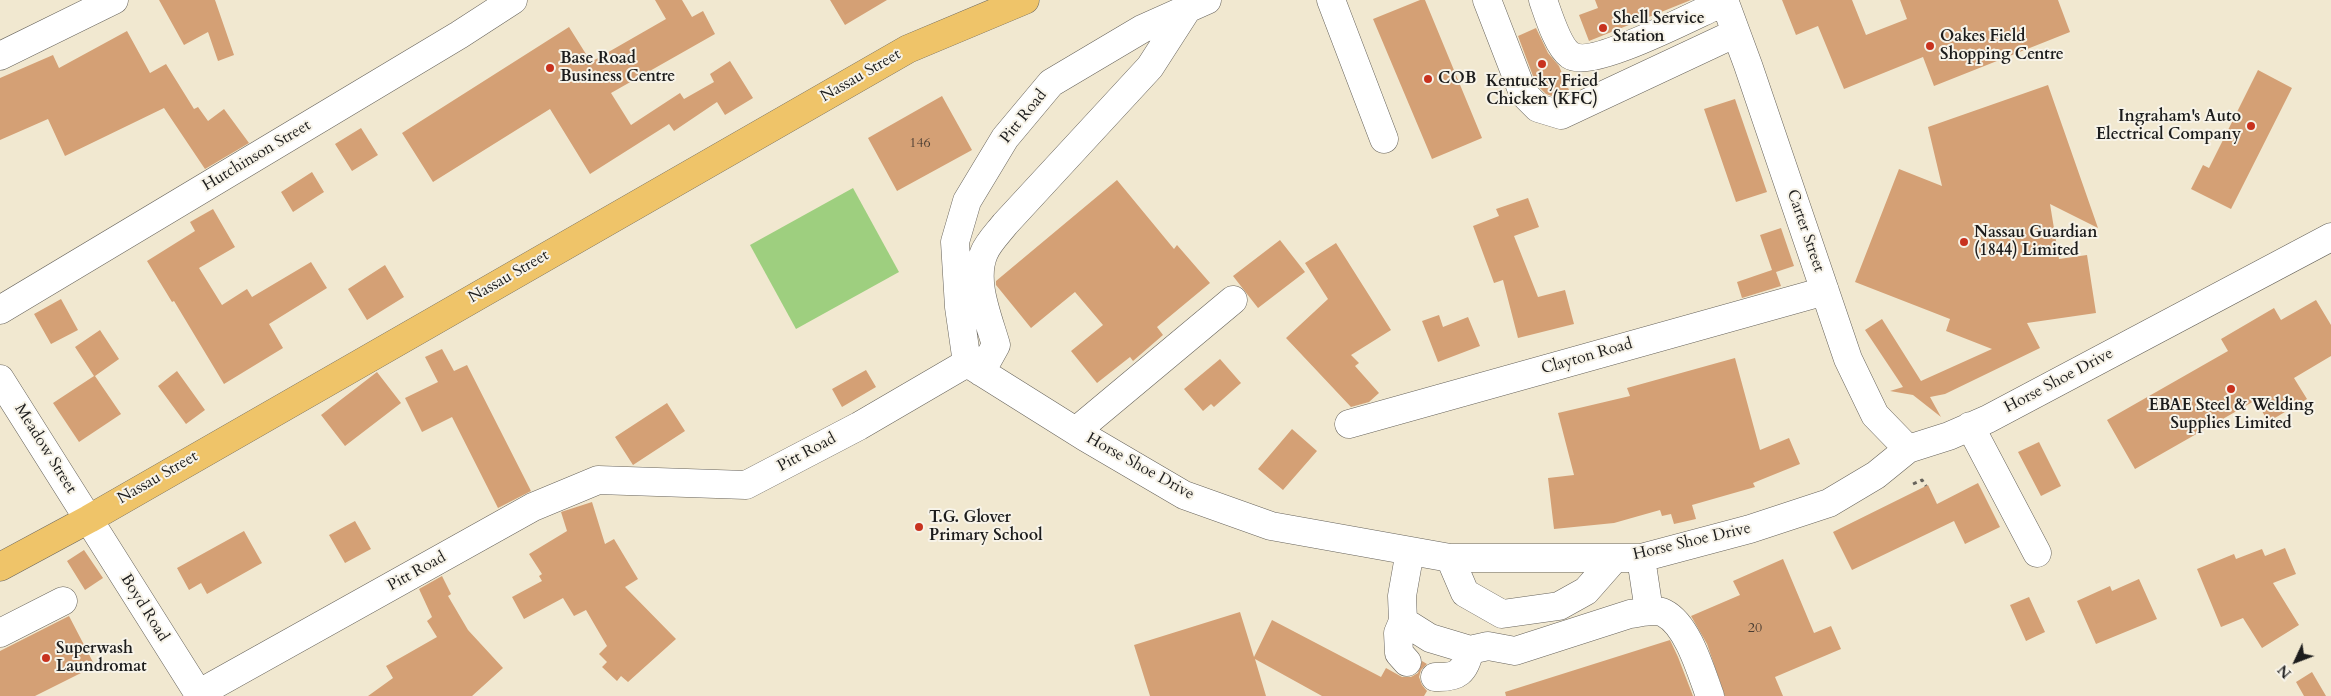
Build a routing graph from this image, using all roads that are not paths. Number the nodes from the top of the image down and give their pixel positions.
1 (114, 0) edge
2 (513, 0) edge
3 (1025, 0) edge
4 (1331, 0) edge
5 (1487, 0) edge
6 (1542, 0) edge
7 (1724, 1) edge
8 (1198, 4) edge
9 (1736, 33) junction
10 (0, 56) edge
11 (1384, 139) dead end
12 (2331, 237) edge
13 (1826, 291) junction
14 (1233, 300) dead end
15 (0, 310) edge
16 (974, 367) junction
17 (0, 379) edge
18 (1349, 424) dead end
19 (1970, 426) junction
20 (1076, 432) junction
21 (1908, 449) junction
22 (89, 519) junction
23 (1410, 551) junction
24 (2037, 553) dead end
25 (1450, 558) junction
26 (1628, 558) junction
27 (0, 567) edge
28 (63, 602) dead end
29 (1649, 611) junction
30 (1403, 621) junction
31 (0, 633) edge
32 (1470, 650) junction
33 (1408, 662) dead end
34 (1435, 677) dead end
35 (199, 695) edge
36 (1710, 696) edge

1 - 10 street
2 - 15 street, Hutchinson Street
3 - 22 main road, Nassau Street
4 - 11 street
5 - 9 street
6 - 7 street
7 - 9 street, Carter Street
8 - 16 street
8 - 16 street, Pitt Road
9 - 13 street, Carter Street
12 - 19 street, Horse Shoe Drive
13 - 18 street, Clayton Road
13 - 21 street, Carter Street
14 - 20 street
16 - 20 street, Horse Shoe Drive
16 - 35 street, Pitt Road
17 - 22 street, Meadow Street
19 - 21 street, Horse Shoe Drive
19 - 24 street
20 - 23 street, Horse Shoe Drive
21 - 26 street, Horse Shoe Drive
22 - 27 main road, Nassau Street
22 - 35 street, Boyd Road
23 - 25 street, Horse Shoe Drive
23 - 30 street
25 - 26 street, Horse Shoe Drive
25 - 26 street
26 - 29 street
28 - 31 street
29 - 32 street
29 - 36 street
30 - 32 street
30 - 33 street
32 - 34 street

